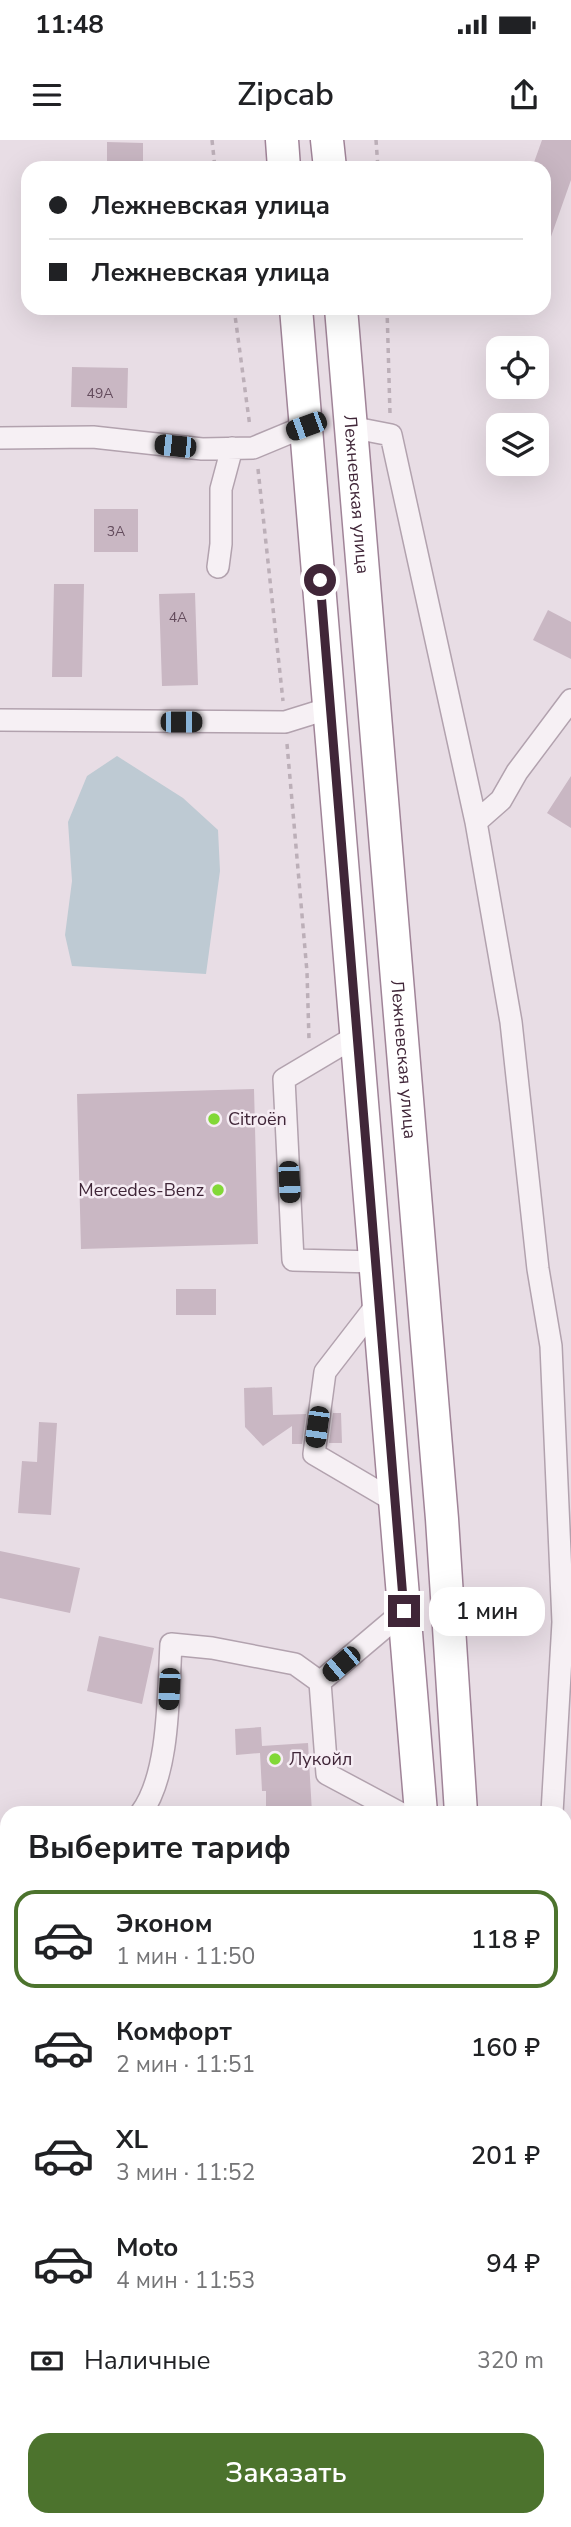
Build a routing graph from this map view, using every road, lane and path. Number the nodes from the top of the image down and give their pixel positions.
1 (212, 140) edge
2 (282, 140) edge
3 (327, 140) edge
4 (376, 140) edge
5 (214, 161) edge
6 (284, 161) edge
7 (329, 161) edge
8 (378, 161) edge
9 (234, 315) edge
10 (297, 315) edge
11 (342, 315) edge
12 (387, 315) edge
13 (306, 426) junction
14 (350, 427) junction
15 (391, 435) junction
16 (0, 438) edge
17 (242, 448) junction
18 (218, 567) dead end
19 (571, 700) edge
20 (330, 708) junction
21 (0, 720) edge
22 (285, 722) junction
23 (476, 822) junction
24 (358, 1035) junction
25 (309, 1063) junction
26 (376, 1262) junction
27 (379, 1302) junction
28 (561, 1345) edge
29 (394, 1501) junction
30 (404, 1611) junction
31 (320, 1682) junction
32 (146, 1806) edge
33 (387, 1806) edge
34 (420, 1806) edge
35 (461, 1806) edge
36 (552, 1806) edge

1 - 5 path
2 - 6 highway
3 - 7 highway
4 - 8 path
9 - 17 path
10 - 13 highway
11 - 14 highway, Лежневская улица
12 - 15 path
13 - 17 street
13 - 20 highway
14 - 15 street
14 - 35 highway, Лежневская улица
15 - 23 street
16 - 17 street
17 - 18 street
17 - 22 path
19 - 23 street
20 - 22 street
20 - 24 highway
21 - 22 street
22 - 25 path
23 - 28 street
24 - 25 street
24 - 26 highway
25 - 26 street
26 - 27 highway
27 - 29 highway
27 - 29 street
28 - 36 street
29 - 30 highway
30 - 31 street
30 - 34 highway
31 - 32 street
31 - 33 street

